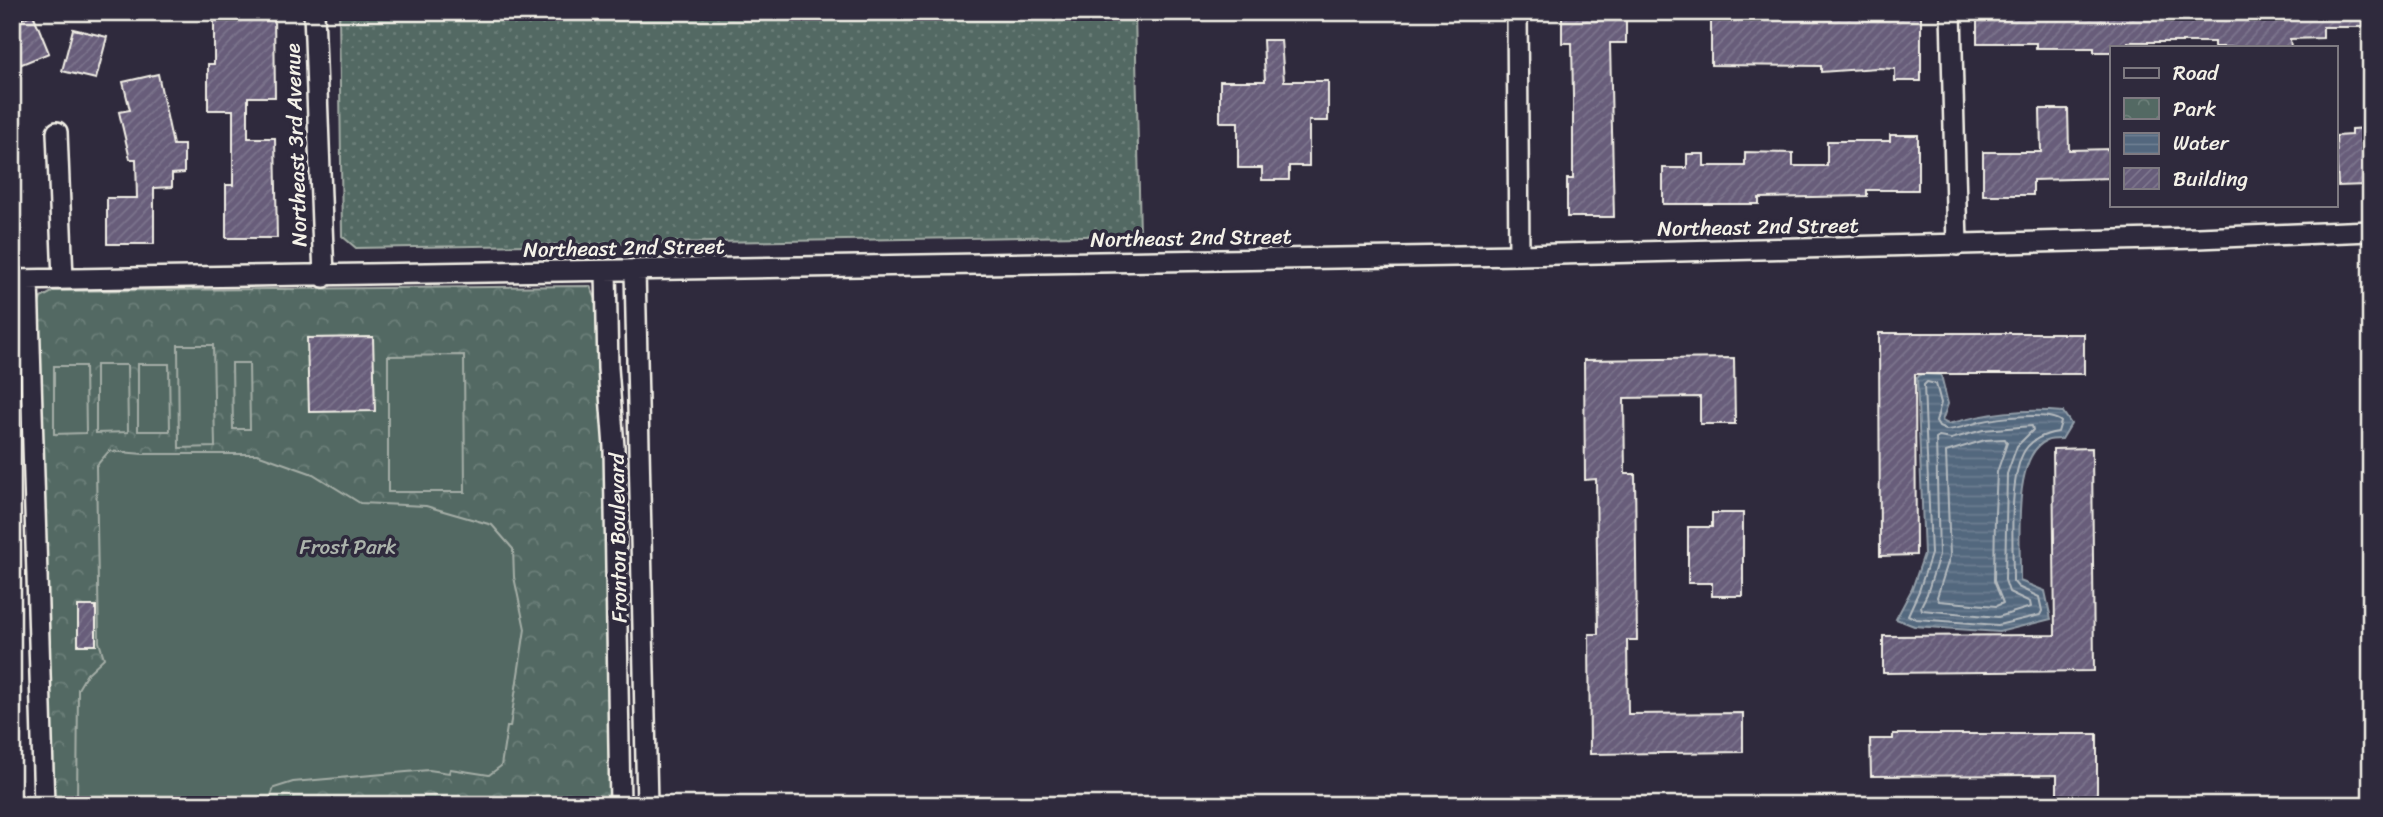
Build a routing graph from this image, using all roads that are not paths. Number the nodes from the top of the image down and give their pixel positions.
1 (314, 12) edge
2 (1517, 12) edge
3 (1951, 12) edge
4 (57, 132) dead end
5 (2371, 231) edge
6 (1957, 244) junction
7 (1519, 255) junction
8 (635, 270) junction
9 (606, 271) junction
10 (324, 277) junction
11 (63, 279) junction
12 (20, 280) edge
13 (44, 805) edge
14 (620, 805) edge
15 (647, 805) edge

1 - 10 street, Northeast 3rd Avenue
2 - 7 street
3 - 6 street
4 - 11 street
5 - 6 street, Northeast 2nd Street
6 - 7 street, Northeast 2nd Street
7 - 8 street, Northeast 2nd Street
8 - 9 street, Northeast 2nd Street
8 - 15 street, Fronton Boulevard
9 - 10 street, Northeast 2nd Street
9 - 14 street, Fronton Boulevard
10 - 11 street, Northeast 2nd Street
11 - 12 street, Northeast 2nd Street
12 - 13 street

